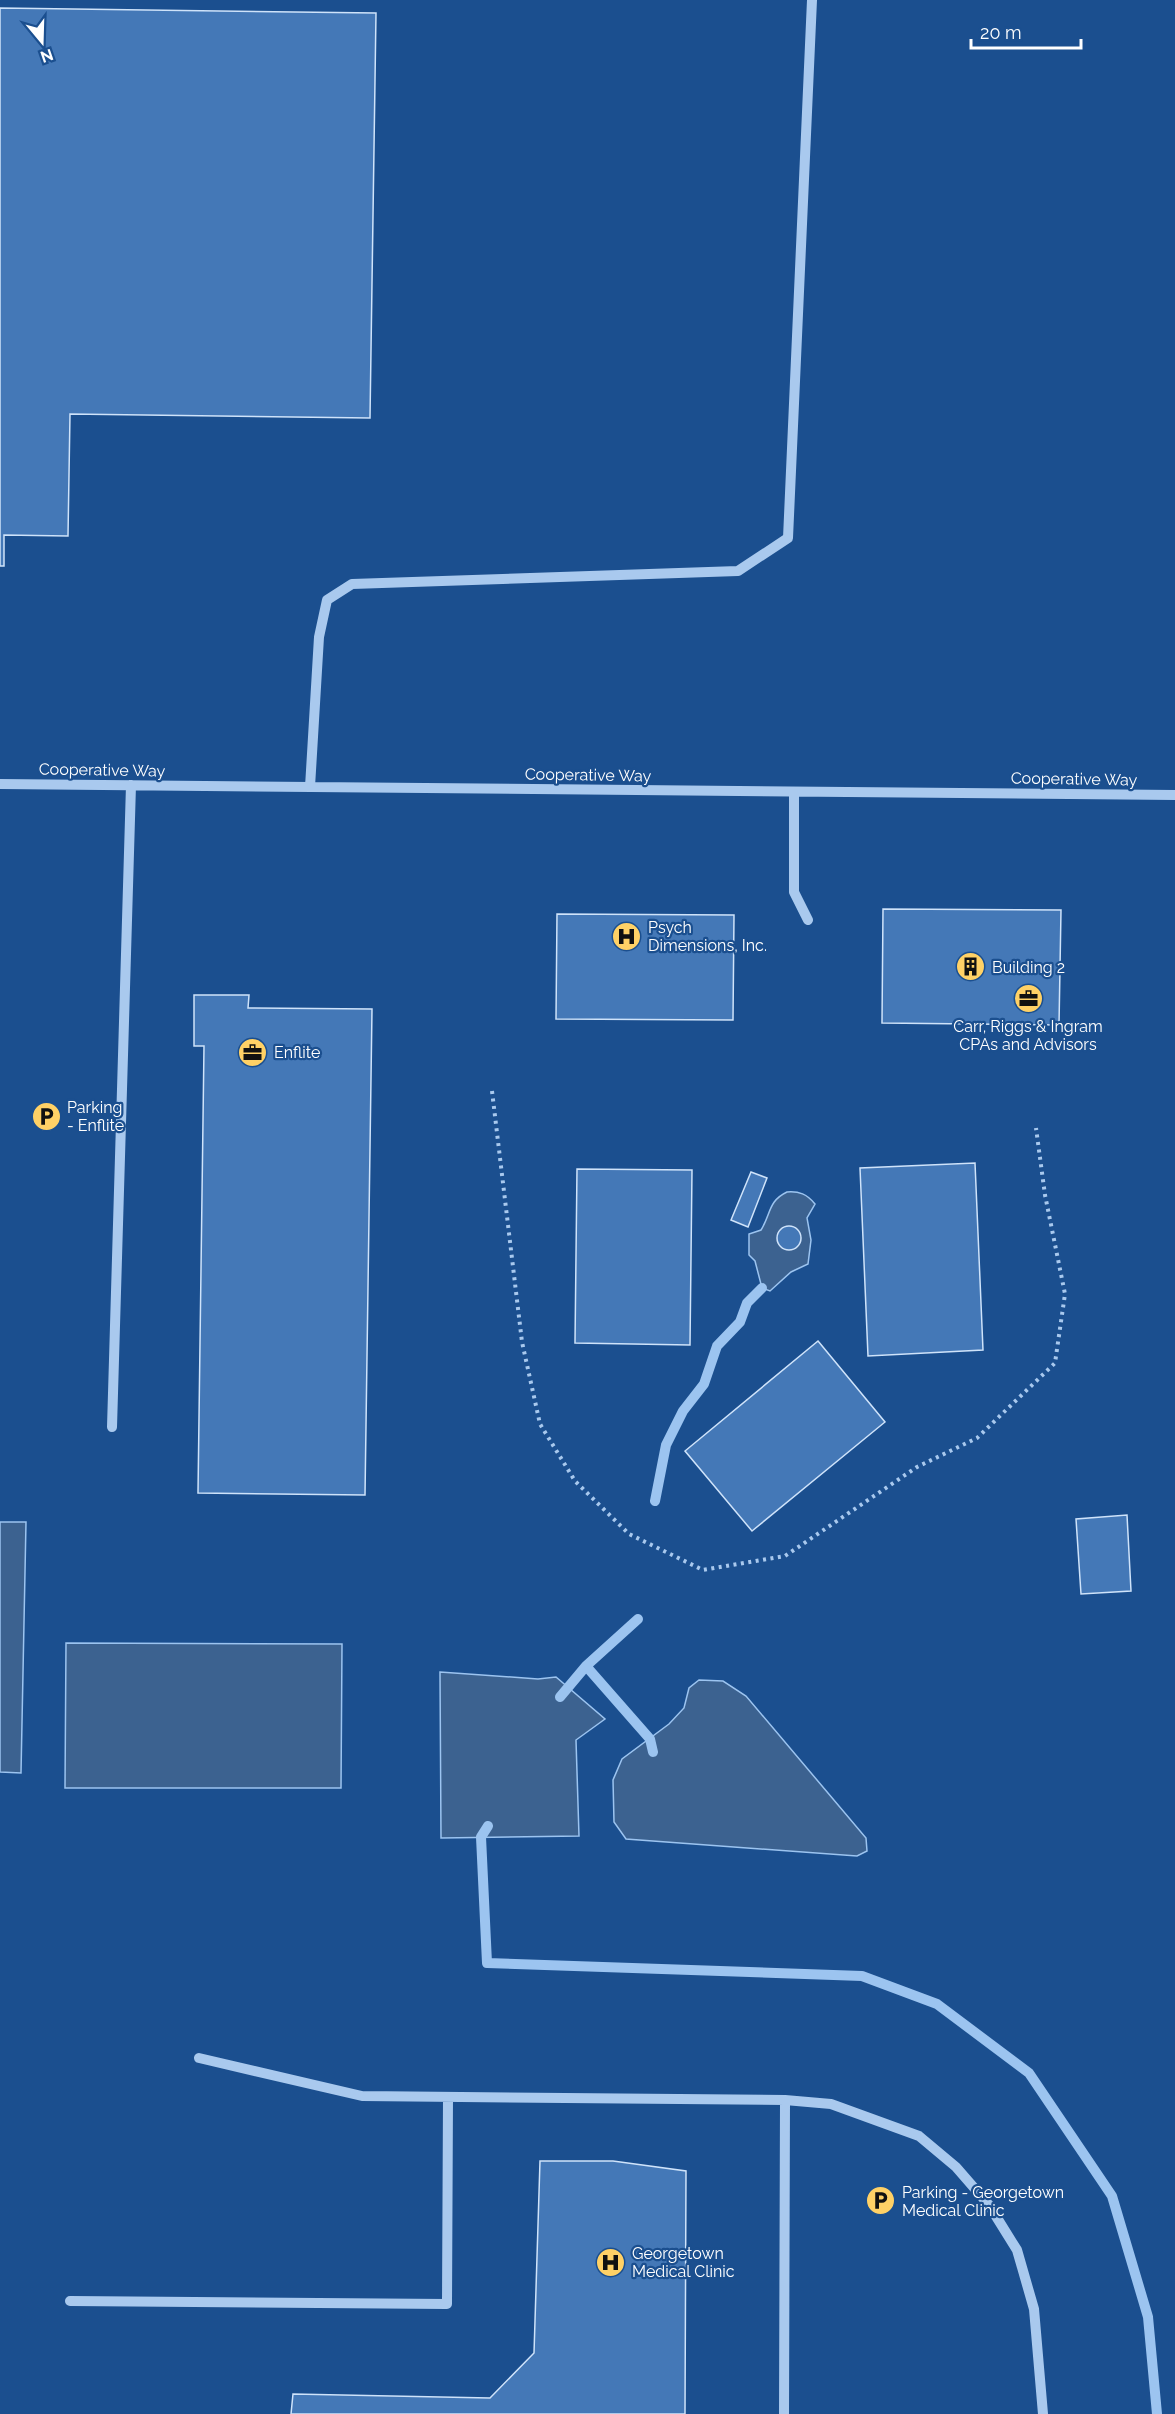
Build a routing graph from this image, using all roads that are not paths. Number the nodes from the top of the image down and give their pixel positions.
1 (812, 0) edge
2 (0, 784) edge
3 (131, 785) junction
4 (309, 787) junction
5 (794, 792) junction
6 (1175, 795) edge
7 (808, 920) dead end
8 (112, 1427) dead end
9 (199, 2058) dead end
10 (448, 2098) junction
11 (785, 2100) junction
12 (70, 2301) dead end
13 (784, 2414) edge
14 (1044, 2414) edge

1 - 4 street
2 - 3 street, Cooperative Way
3 - 4 street, Cooperative Way
3 - 8 street
4 - 5 street, Cooperative Way
5 - 6 street, Cooperative Way
5 - 7 street
9 - 10 street
10 - 11 street
10 - 12 street
11 - 13 street
11 - 14 street

